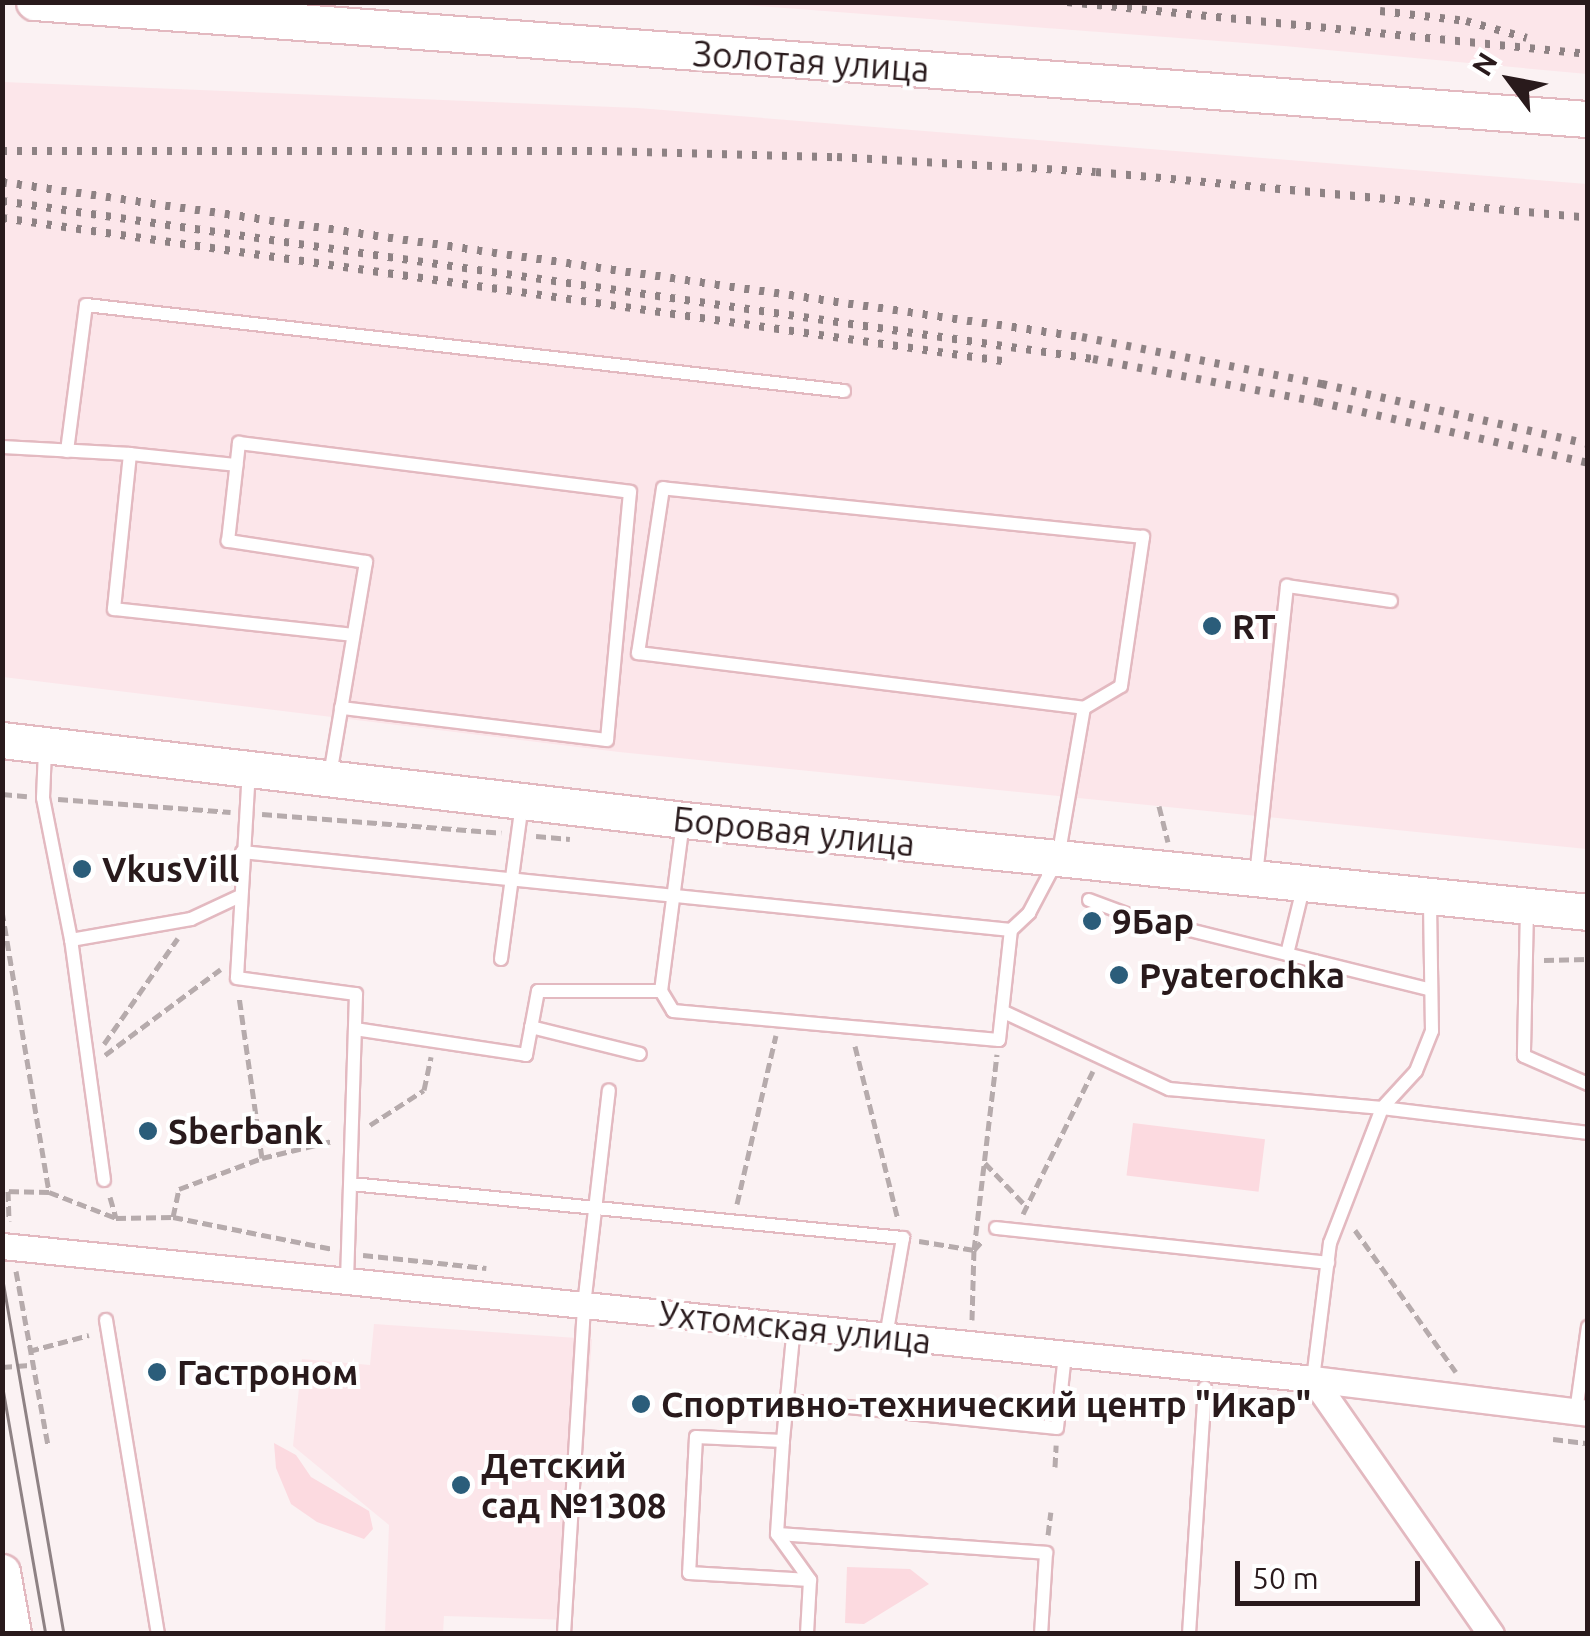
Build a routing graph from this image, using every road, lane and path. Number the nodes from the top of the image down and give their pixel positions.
1 (34, 2) edge
2 (1588, 119) edge
3 (844, 391) dead end
4 (2, 448) edge
5 (67, 450) junction
6 (130, 454) junction
7 (236, 465) junction
8 (1391, 601) dead end
9 (353, 635) junction
10 (341, 708) junction
11 (1084, 708) junction
12 (2, 740) edge
13 (46, 746) junction
14 (249, 768) junction
15 (329, 778) junction
16 (523, 801) junction
17 (1159, 806) dead end
18 (684, 820) junction
19 (1170, 850) dead end
20 (242, 852) junction
21 (1058, 858) junction
22 (1256, 878) junction
23 (512, 879) junction
24 (1304, 883) junction
25 (240, 896) junction
26 (1430, 896) junction
27 (673, 897) junction
28 (1089, 900) dead end
29 (1527, 906) junction
30 (2, 910) edge
31 (1588, 912) edge
32 (191, 919) junction
33 (1011, 930) junction
34 (71, 940) junction
35 (1287, 954) junction
36 (238, 957) junction
37 (1588, 959) edge
38 (501, 960) dead end
39 (1526, 962) junction
40 (237, 978) junction
41 (1432, 990) junction
42 (661, 991) junction
43 (1004, 1012) junction
44 (779, 1020) junction
45 (850, 1026) junction
46 (531, 1027) junction
47 (355, 1029) junction
48 (999, 1040) junction
49 (640, 1054) dead end
50 (1100, 1057) junction
51 (87, 1068) junction
52 (1588, 1084) edge
53 (609, 1090) dead end
54 (1382, 1108) junction
55 (1588, 1133) edge
56 (985, 1163) junction
57 (104, 1180) dead end
58 (351, 1184) junction
59 (5, 1191) edge
60 (1027, 1206) junction
61 (597, 1208) junction
62 (1342, 1212) junction
63 (173, 1217) dead end
64 (734, 1222) junction
65 (996, 1228) joint
66 (1016, 1230) junction
67 (1052, 1234) junction
68 (903, 1238) junction
69 (9, 1242) edge
70 (974, 1250) junction
71 (1328, 1262) junction
72 (346, 1282) junction
73 (584, 1305) junction
74 (972, 1320) dead end
75 (107, 1324) joint
76 (794, 1326) junction
77 (1588, 1327) edge
78 (886, 1336) junction
79 (29, 1350) junction
80 (1065, 1354) junction
81 (32, 1365) junction
82 (2, 1367) edge
83 (1458, 1374) dead end
84 (1313, 1379) junction
85 (1205, 1388) dead end
86 (787, 1401) junction
87 (1582, 1412) edge
88 (1553, 1439) dead end
89 (783, 1441) junction
90 (1588, 1444) edge
91 (48, 1446) dead end
92 (777, 1534) junction
93 (3, 1579) edge
94 (810, 1580) junction
95 (13, 1634) edge
96 (158, 1634) edge
97 (564, 1634) edge
98 (807, 1634) edge
99 (1041, 1634) edge
100 (1188, 1634) edge
101 (1491, 1634) edge

1 - 2 street, Золотая улица
3 - 5 lane
4 - 5 lane
5 - 6 lane
6 - 7 lane
6 - 9 lane
7 - 9 lane
7 - 10 lane
8 - 22 lane
9 - 10 lane
10 - 15 lane
11 - 11 lane
11 - 21 lane
12 - 13 street, Боровая улица
13 - 14 street, Боровая улица
13 - 34 lane
14 - 15 street, Боровая улица
14 - 20 lane
15 - 16 street, Боровая улица
16 - 18 street, Боровая улица
16 - 23 lane
17 - 19 path
18 - 21 street, Боровая улица
18 - 27 lane
20 - 23 lane
20 - 25 lane
21 - 22 street, Боровая улица
21 - 33 lane
22 - 24 street, Боровая улица
23 - 27 lane
23 - 38 lane
24 - 26 street, Боровая улица
24 - 35 lane
25 - 32 lane
25 - 36 lane
26 - 29 street, Боровая улица
26 - 41 lane
27 - 33 lane
27 - 42 lane
28 - 35 lane
29 - 31 street, Боровая улица
29 - 39 lane
30 - 59 path
32 - 34 lane
32 - 51 path
33 - 43 lane
34 - 51 lane
35 - 41 lane
36 - 40 lane
36 - 51 path
37 - 39 path
39 - 52 lane
40 - 47 lane
40 - 63 path
41 - 54 lane
42 - 44 lane
42 - 46 lane
43 - 48 lane
43 - 50 lane
44 - 45 lane
44 - 64 path
45 - 48 lane
45 - 68 path
46 - 47 lane
46 - 49 lane
47 - 58 lane
48 - 56 path
50 - 54 lane
50 - 60 path
51 - 57 lane
53 - 61 lane
54 - 55 lane
54 - 62 lane
56 - 60 path
56 - 70 path
58 - 61 lane
58 - 72 lane
59 - 69 path
60 - 66 path
60 - 67 path
61 - 64 lane
61 - 73 lane
62 - 71 lane
62 - 83 path
64 - 68 lane
65 - 66 lane
65 - 70 path
66 - 67 lane
67 - 71 lane
68 - 70 path
68 - 78 lane
69 - 72 street, Ухтомская улица
69 - 79 path
70 - 74 path
71 - 84 lane
72 - 73 street, Ухтомская улица
73 - 76 street, Ухтомская улица
73 - 97 lane
75 - 79 path
75 - 96 lane
76 - 78 street, Ухтомская улица
76 - 86 lane
77 - 87 lane
78 - 80 street, Ухтомская улица
79 - 81 path
80 - 84 street, Ухтомская улица
80 - 86 lane
81 - 82 path
81 - 91 path
84 - 87 street, Ухтомская улица
84 - 101 street
85 - 100 lane
86 - 89 lane
88 - 90 path
89 - 92 lane
89 - 94 lane
92 - 94 lane
92 - 99 lane
93 - 95 street
94 - 98 lane

